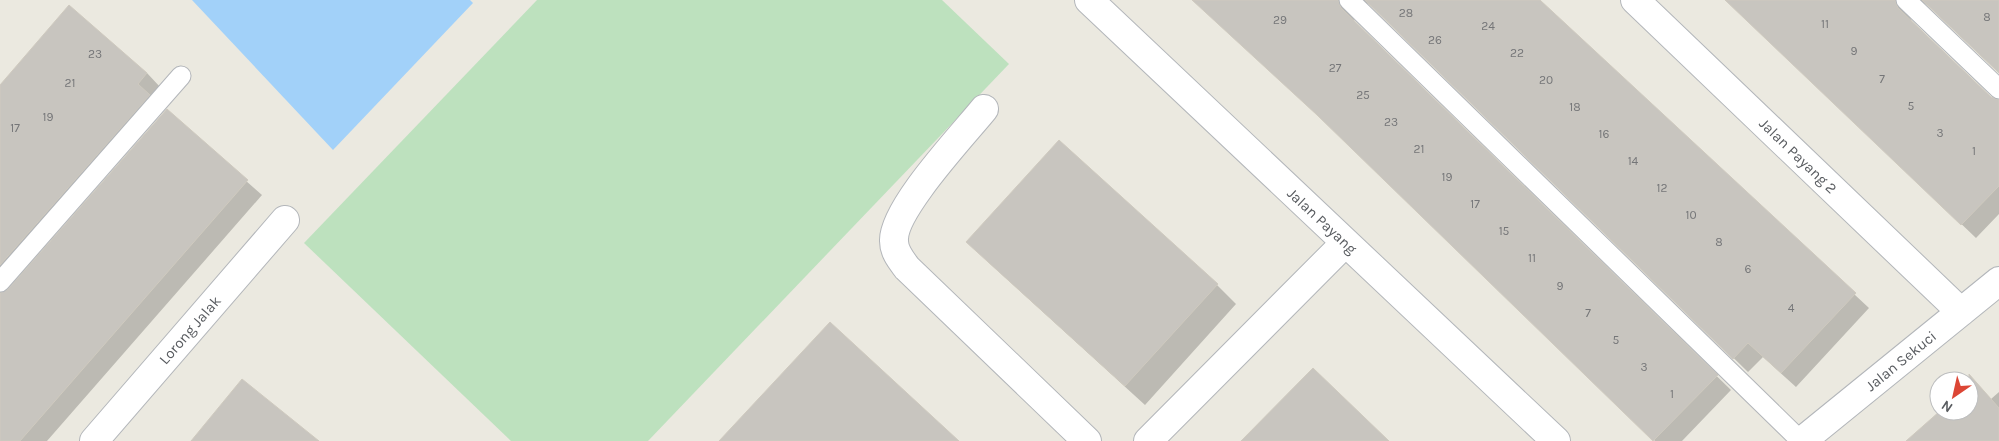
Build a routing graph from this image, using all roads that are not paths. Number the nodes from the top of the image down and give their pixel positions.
1 (1089, 0) edge
2 (1349, 0) edge
3 (1635, 0) edge
4 (1906, 0) edge
5 (181, 76) dead end
6 (1999, 89) edge
7 (984, 109) dead end
8 (285, 220) dead end
9 (1346, 243) junction
10 (1999, 281) edge
11 (0, 282) edge
12 (1961, 312) junction
13 (94, 441) edge
14 (1086, 441) edge
15 (1148, 441) edge
16 (1556, 441) edge
17 (1801, 441) edge

1 - 9 street, Jalan Payang
2 - 17 lane
3 - 12 street, Jalan Payang 2
4 - 6 lane
5 - 11 lane
7 - 14 street
8 - 13 street, Lorong Jalak
9 - 15 street
9 - 16 street, Jalan Payang
10 - 12 street, Jalan Sekuci
12 - 17 street, Jalan Sekuci

